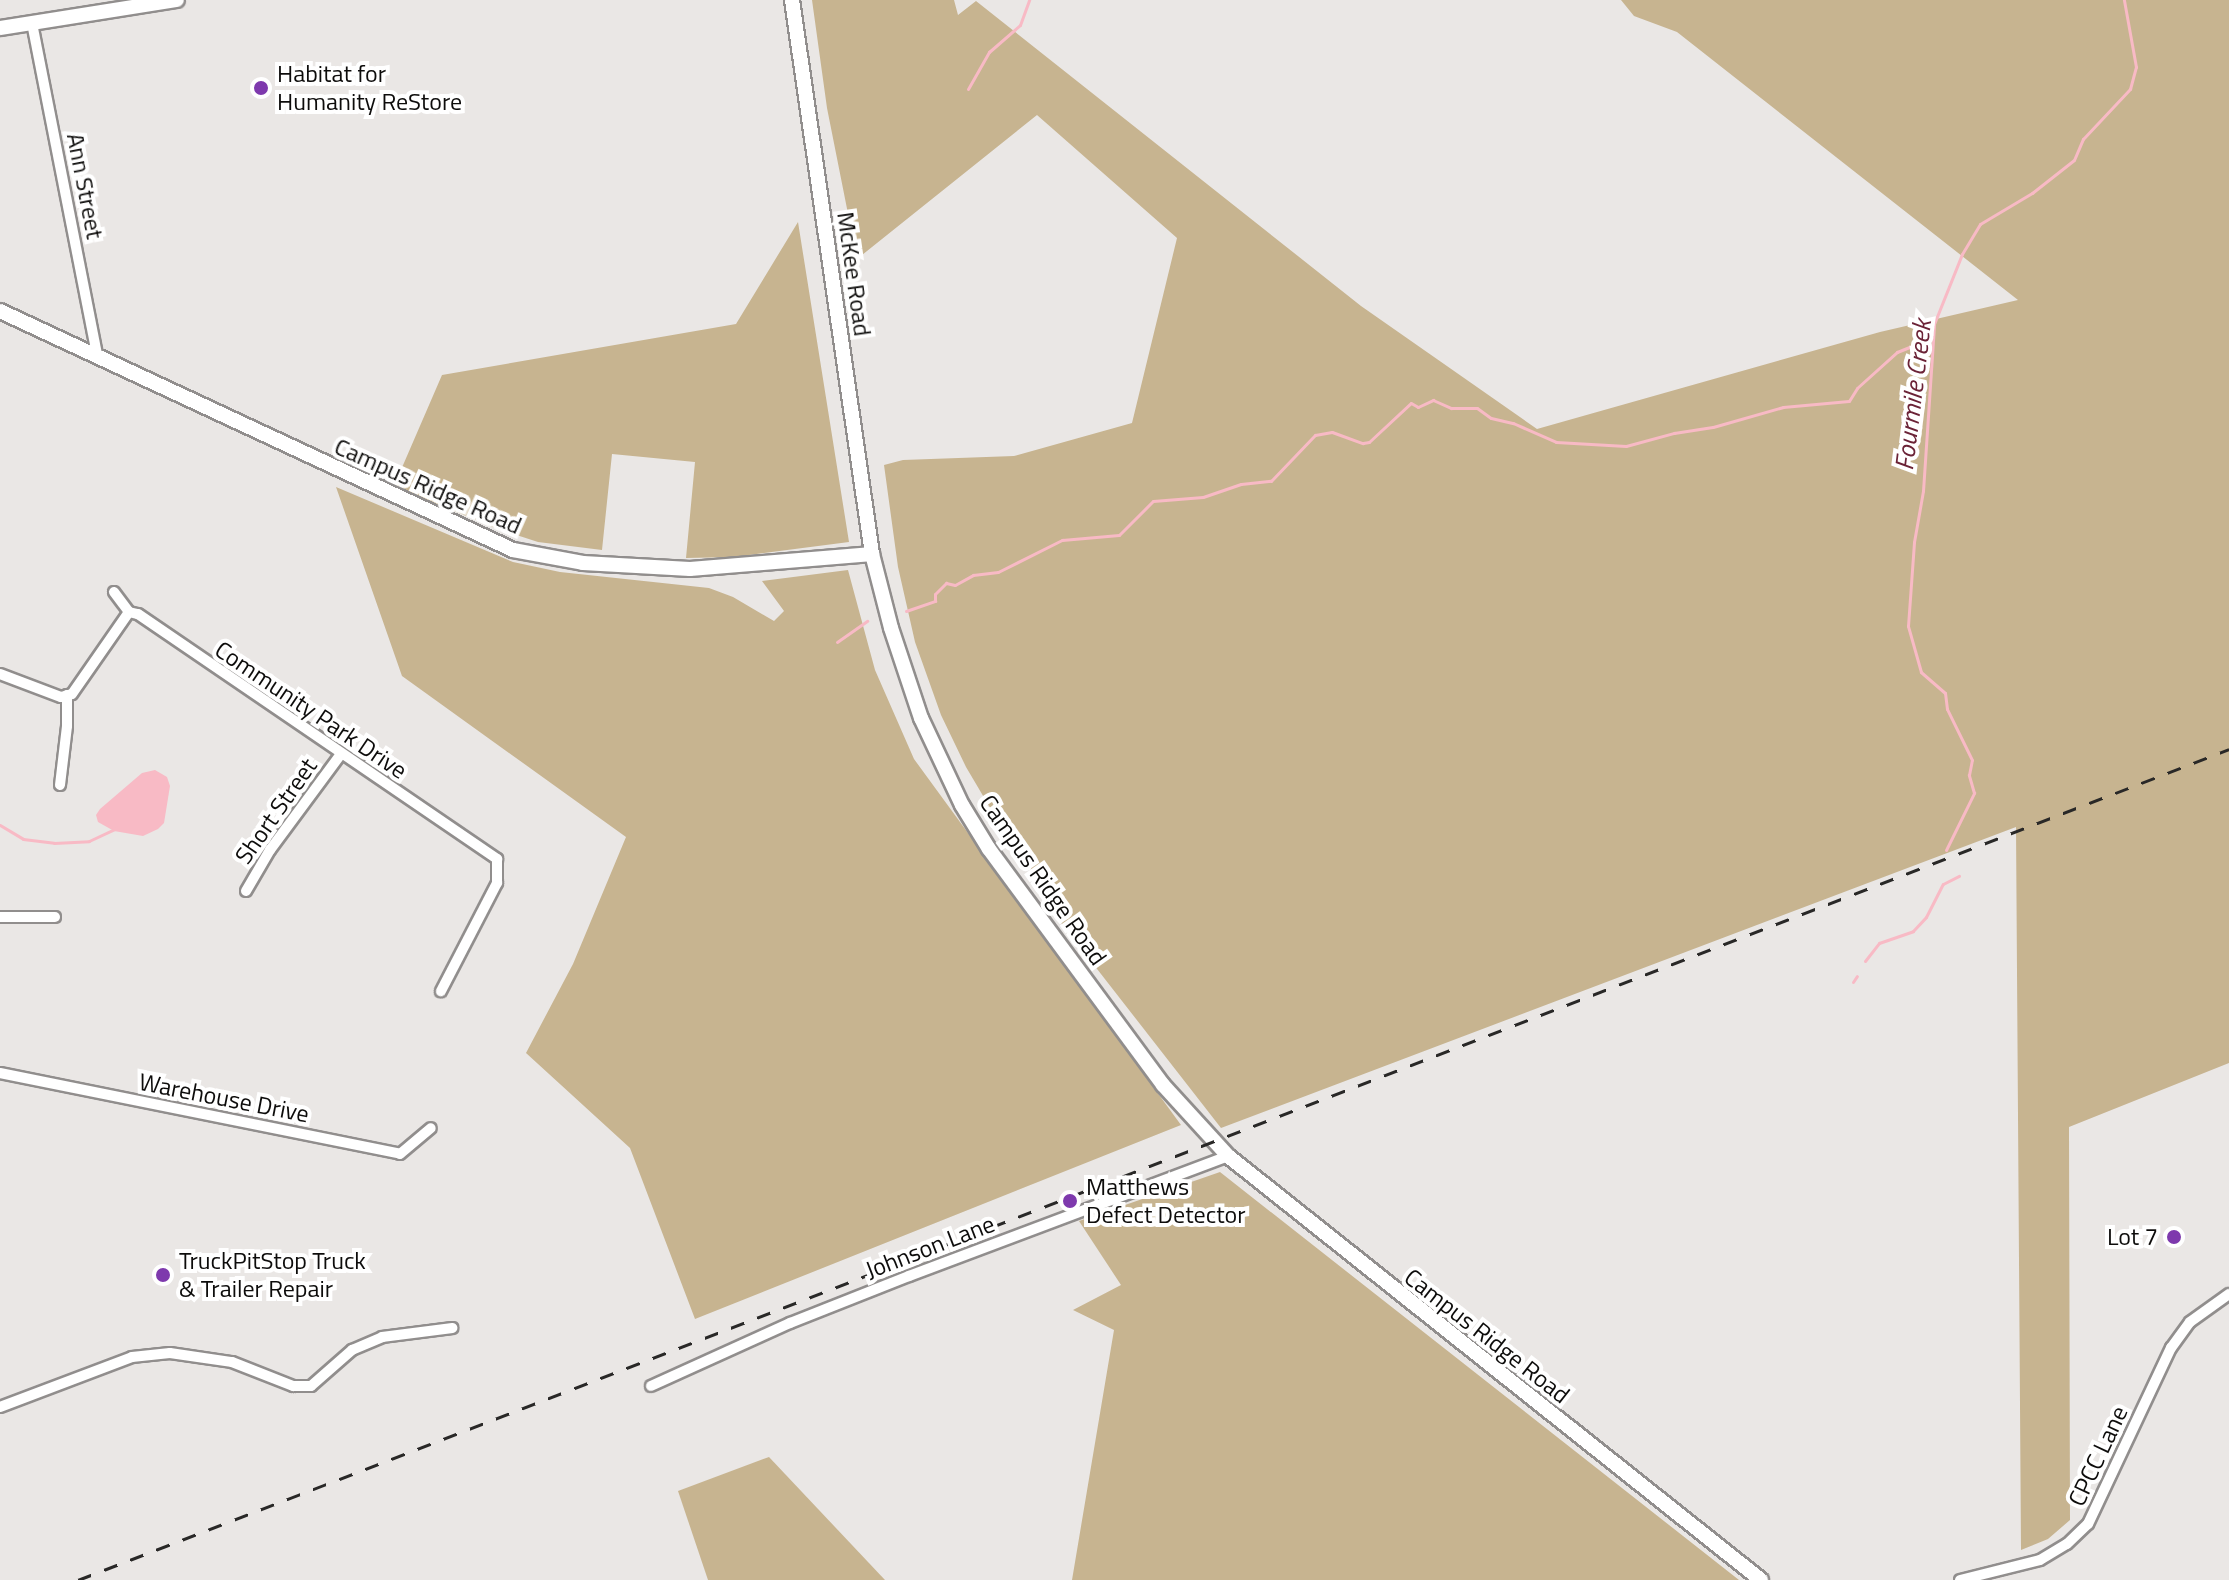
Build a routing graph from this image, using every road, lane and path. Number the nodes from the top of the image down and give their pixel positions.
1 (177, 0) edge
2 (792, 0) edge
3 (32, 23) junction
4 (0, 28) edge
5 (0, 311) edge
6 (98, 358) junction
7 (872, 554) junction
8 (114, 592) dead end
9 (129, 612) junction
10 (0, 674) edge
11 (67, 695) junction
12 (341, 754) junction
13 (60, 785) dead end
14 (246, 891) dead end
15 (0, 917) edge
16 (55, 917) dead end
17 (441, 991) dead end
18 (0, 1073) edge
19 (431, 1128) dead end
20 (1228, 1156) junction
21 (2229, 1294) edge
22 (452, 1328) dead end
23 (651, 1386) dead end
24 (0, 1407) edge
25 (1761, 1580) edge
26 (1960, 1580) edge

1 - 3 street
2 - 7 street, McKee Road
3 - 4 street
3 - 6 street, Ann Street
5 - 6 street, Campus Ridge Road
6 - 7 street, Campus Ridge Road
7 - 20 street, Campus Ridge Road
8 - 9 street
9 - 11 street
9 - 12 street, Community Park Drive
10 - 11 street
11 - 13 street
12 - 14 street, Short Street
12 - 17 street, Community Park Drive
15 - 16 street
18 - 19 street, Warehouse Drive
20 - 23 street, Johnson Lane
20 - 25 street, Campus Ridge Road
21 - 26 street, CPCC Lane
22 - 24 street

